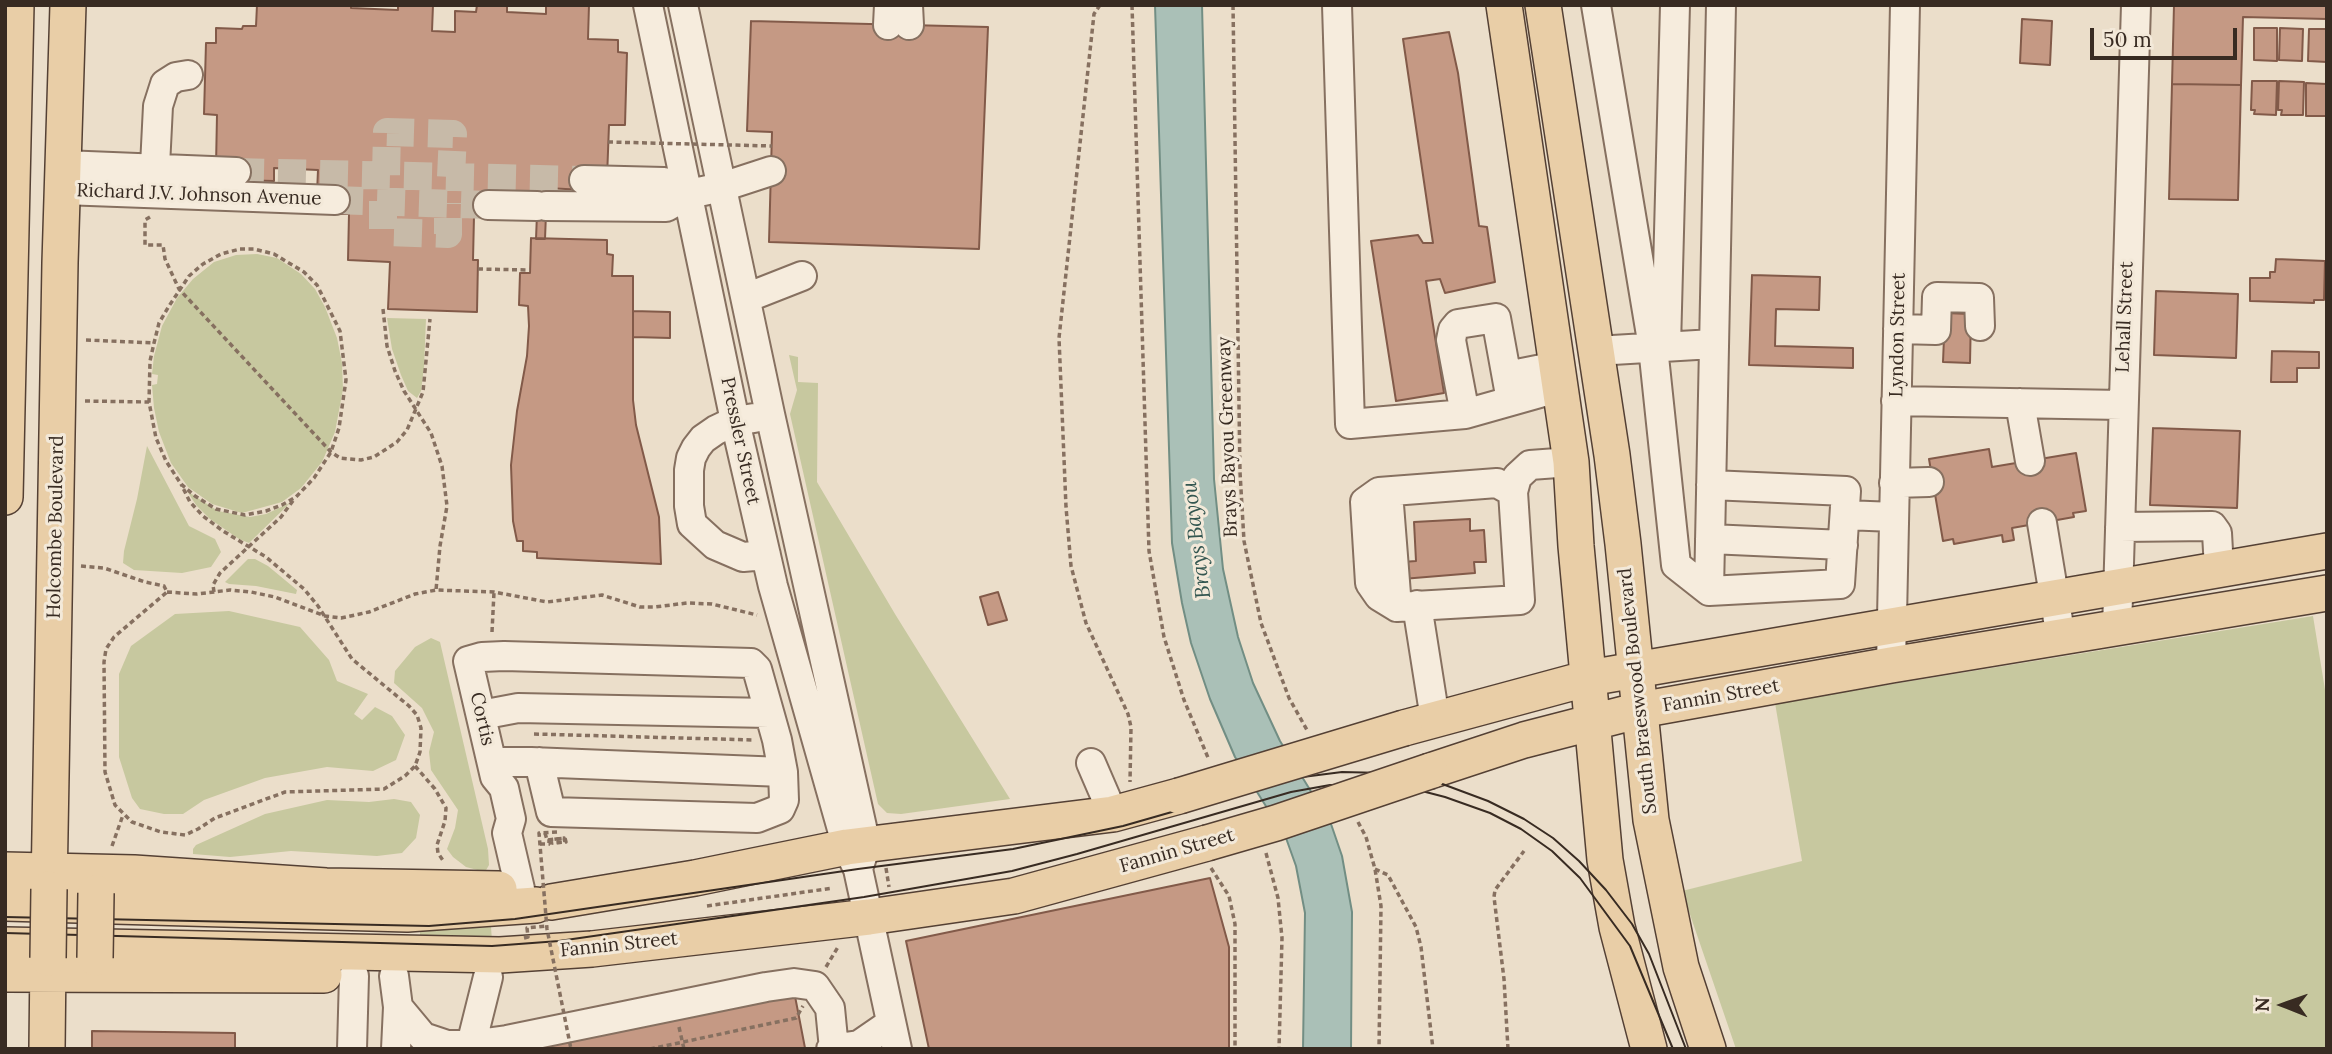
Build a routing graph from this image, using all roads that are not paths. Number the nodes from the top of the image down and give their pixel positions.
1 (16, 5) edge
2 (68, 5) edge
3 (648, 5) edge
4 (683, 5) edge
5 (1337, 5) edge
6 (1504, 5) edge
7 (1543, 5) edge
8 (1596, 5) edge
9 (1675, 5) edge
10 (1721, 5) edge
11 (1905, 5) edge
12 (2136, 5) edge
13 (188, 75) dead end
14 (14, 148) junction
15 (771, 158) road end
16 (236, 172) tunnel mouth
17 (63, 177) junction
18 (155, 180) junction
19 (584, 180) tunnel mouth
20 (722, 187) junction
21 (689, 194) junction
22 (9, 199) edge
23 (335, 200) tunnel mouth
24 (488, 205) tunnel mouth
25 (60, 262) junction
26 (802, 276) dead end
27 (746, 298) junction
28 (1980, 326) dead end
29 (1898, 329) junction
30 (1713, 344) junction
31 (1660, 347) junction
32 (1597, 360) junction
33 (1559, 376) junction
34 (1509, 388) junction
35 (1896, 401) junction
36 (2020, 403) junction
37 (2122, 405) junction
38 (770, 414) junction
39 (1465, 414) junction
40 (735, 421) junction
41 (2031, 461) dead end
42 (1571, 462) junction
43 (1929, 482) dead end
44 (1895, 483) junction
45 (1711, 485) junction
46 (1513, 492) junction
47 (5, 498) edge
48 (1845, 515) junction
49 (1894, 517) junction
50 (2042, 523) dead end
51 (2120, 527) junction
52 (1710, 540) junction
53 (1843, 545) junction
54 (2327, 551) edge
55 (766, 555) junction
56 (2219, 569) junction
57 (2118, 587) junction
58 (1709, 591) junction
59 (2327, 593) edge
60 (2054, 598) junction
61 (1407, 606) junction
62 (1891, 625) junction
63 (2117, 629) junction
64 (785, 630) junction
65 (818, 632) junction
66 (2062, 638) junction
67 (1891, 665) junction
68 (1636, 670) junction
69 (1589, 678) junction
70 (1640, 710) junction
71 (769, 713) junction
72 (481, 715) junction
73 (1592, 722) junction
74 (1419, 723) junction
75 (539, 762) junction
76 (1091, 763) dead end
77 (494, 770) junction
78 (783, 772) junction
79 (1122, 811) junction
80 (864, 857) junction
81 (122, 862) junction
82 (5, 870) edge
83 (48, 880) junction
84 (540, 900) junction
85 (5, 904) edge
86 (869, 917) junction
87 (830, 921) junction
88 (5, 945) edge
89 (48, 966) junction
90 (5, 974) edge
91 (134, 974) junction
92 (354, 975) junction
93 (488, 977) junction
94 (396, 991) junction
95 (894, 1036) edge
96 (470, 1047) edge
97 (47, 1049) edge
98 (352, 1049) edge
99 (396, 1049) edge
100 (833, 1049) edge
101 (1648, 1049) edge
102 (1708, 1049) edge

1 - 14 main road
2 - 17 main road, Holcombe Boulevard
3 - 21 street, Pressler Street
4 - 20 street, Pressler Street
5 - 39 street
6 - 33 main road
7 - 32 main road, South Braeswood Boulevard
8 - 31 street
9 - 31 street
10 - 30 street
11 - 29 street, Lyndon Street
12 - 37 street, Lehall Street
13 - 18 street
14 - 17 main road
14 - 22 main road
15 - 20 street
16 - 18 street, Richard J.V. Johnson Avenue
17 - 18 street, Richard J.V. Johnson Avenue
17 - 25 main road, Holcombe Boulevard
18 - 23 street, Richard J.V. Johnson Avenue
19 - 21 street
20 - 21 street
20 - 27 street, Pressler Street
21 - 24 street
21 - 40 street, Pressler Street
22 - 25 main road
22 - 47 main road
25 - 83 main road, Holcombe Boulevard
26 - 27 street
27 - 38 street, Pressler Street
28 - 29 street
29 - 35 street, Lyndon Street
30 - 31 street
30 - 45 street
31 - 32 street
31 - 58 street
32 - 33 main road
32 - 68 main road, South Braeswood Boulevard
33 - 34 street
33 - 42 main road
34 - 39 street
34 - 39 street
35 - 36 street
35 - 44 street, Lyndon Street
36 - 37 street
36 - 41 street
37 - 51 street, Lehall Street
38 - 40 street
38 - 65 street, Pressler Street
40 - 55 street, Pressler Street
40 - 55 street
42 - 46 street
42 - 69 main road
43 - 44 street
44 - 49 street, Lyndon Street
45 - 48 street
45 - 52 street
46 - 61 street
46 - 61 street
48 - 49 street
48 - 53 street
49 - 62 street, Lyndon Street
50 - 60 street
51 - 56 street
51 - 57 street, Lehall Street
52 - 53 street
52 - 58 street
53 - 58 street
54 - 56 main road, Fannin Street
55 - 64 street, Pressler Street
56 - 57 main road, Fannin Street
57 - 60 main road, Fannin Street
57 - 63 street, Lehall Street
59 - 63 main road, Fannin Street
60 - 62 main road, Fannin Street
60 - 66 street
61 - 74 street
62 - 67 street, Lyndon Street
62 - 68 main road, Fannin Street
63 - 66 main road, Fannin Street
64 - 65 street
64 - 80 street, Pressler Street
65 - 80 street, Pressler Street
66 - 67 main road, Fannin Street
67 - 70 main road, Fannin Street
68 - 69 main road, Fannin Street
68 - 70 main road, South Braeswood Boulevard
69 - 73 main road
69 - 74 main road, Fannin Street
70 - 73 main road, Fannin Street
70 - 102 main road, South Braeswood Boulevard
71 - 72 street
71 - 72 street, Cortis
71 - 78 street
72 - 77 street, Cortis
73 - 86 main road, Fannin Street, bridge
73 - 101 main road
74 - 79 main road, Fannin Street, bridge
75 - 77 street
75 - 78 street
75 - 78 street
76 - 79 street
77 - 84 street, Cortis
79 - 80 main road, Fannin Street
80 - 84 main road, Fannin Street
80 - 86 street, Pressler Street
81 - 83 main road
81 - 84 main road
81 - 91 main road, bridge
82 - 83 main road
83 - 89 main road, Holcombe Boulevard, bridge
84 - 85 main road, Fannin Street
86 - 87 main road, Fannin Street
86 - 95 street, Pressler Street
87 - 88 main road, Fannin Street
87 - 93 main road
89 - 90 main road
89 - 91 main road
89 - 97 main road, Holcombe Boulevard
91 - 92 main road
92 - 94 main road
92 - 98 street
93 - 94 main road
93 - 96 street
94 - 96 street
94 - 99 street
95 - 100 street
96 - 100 street

